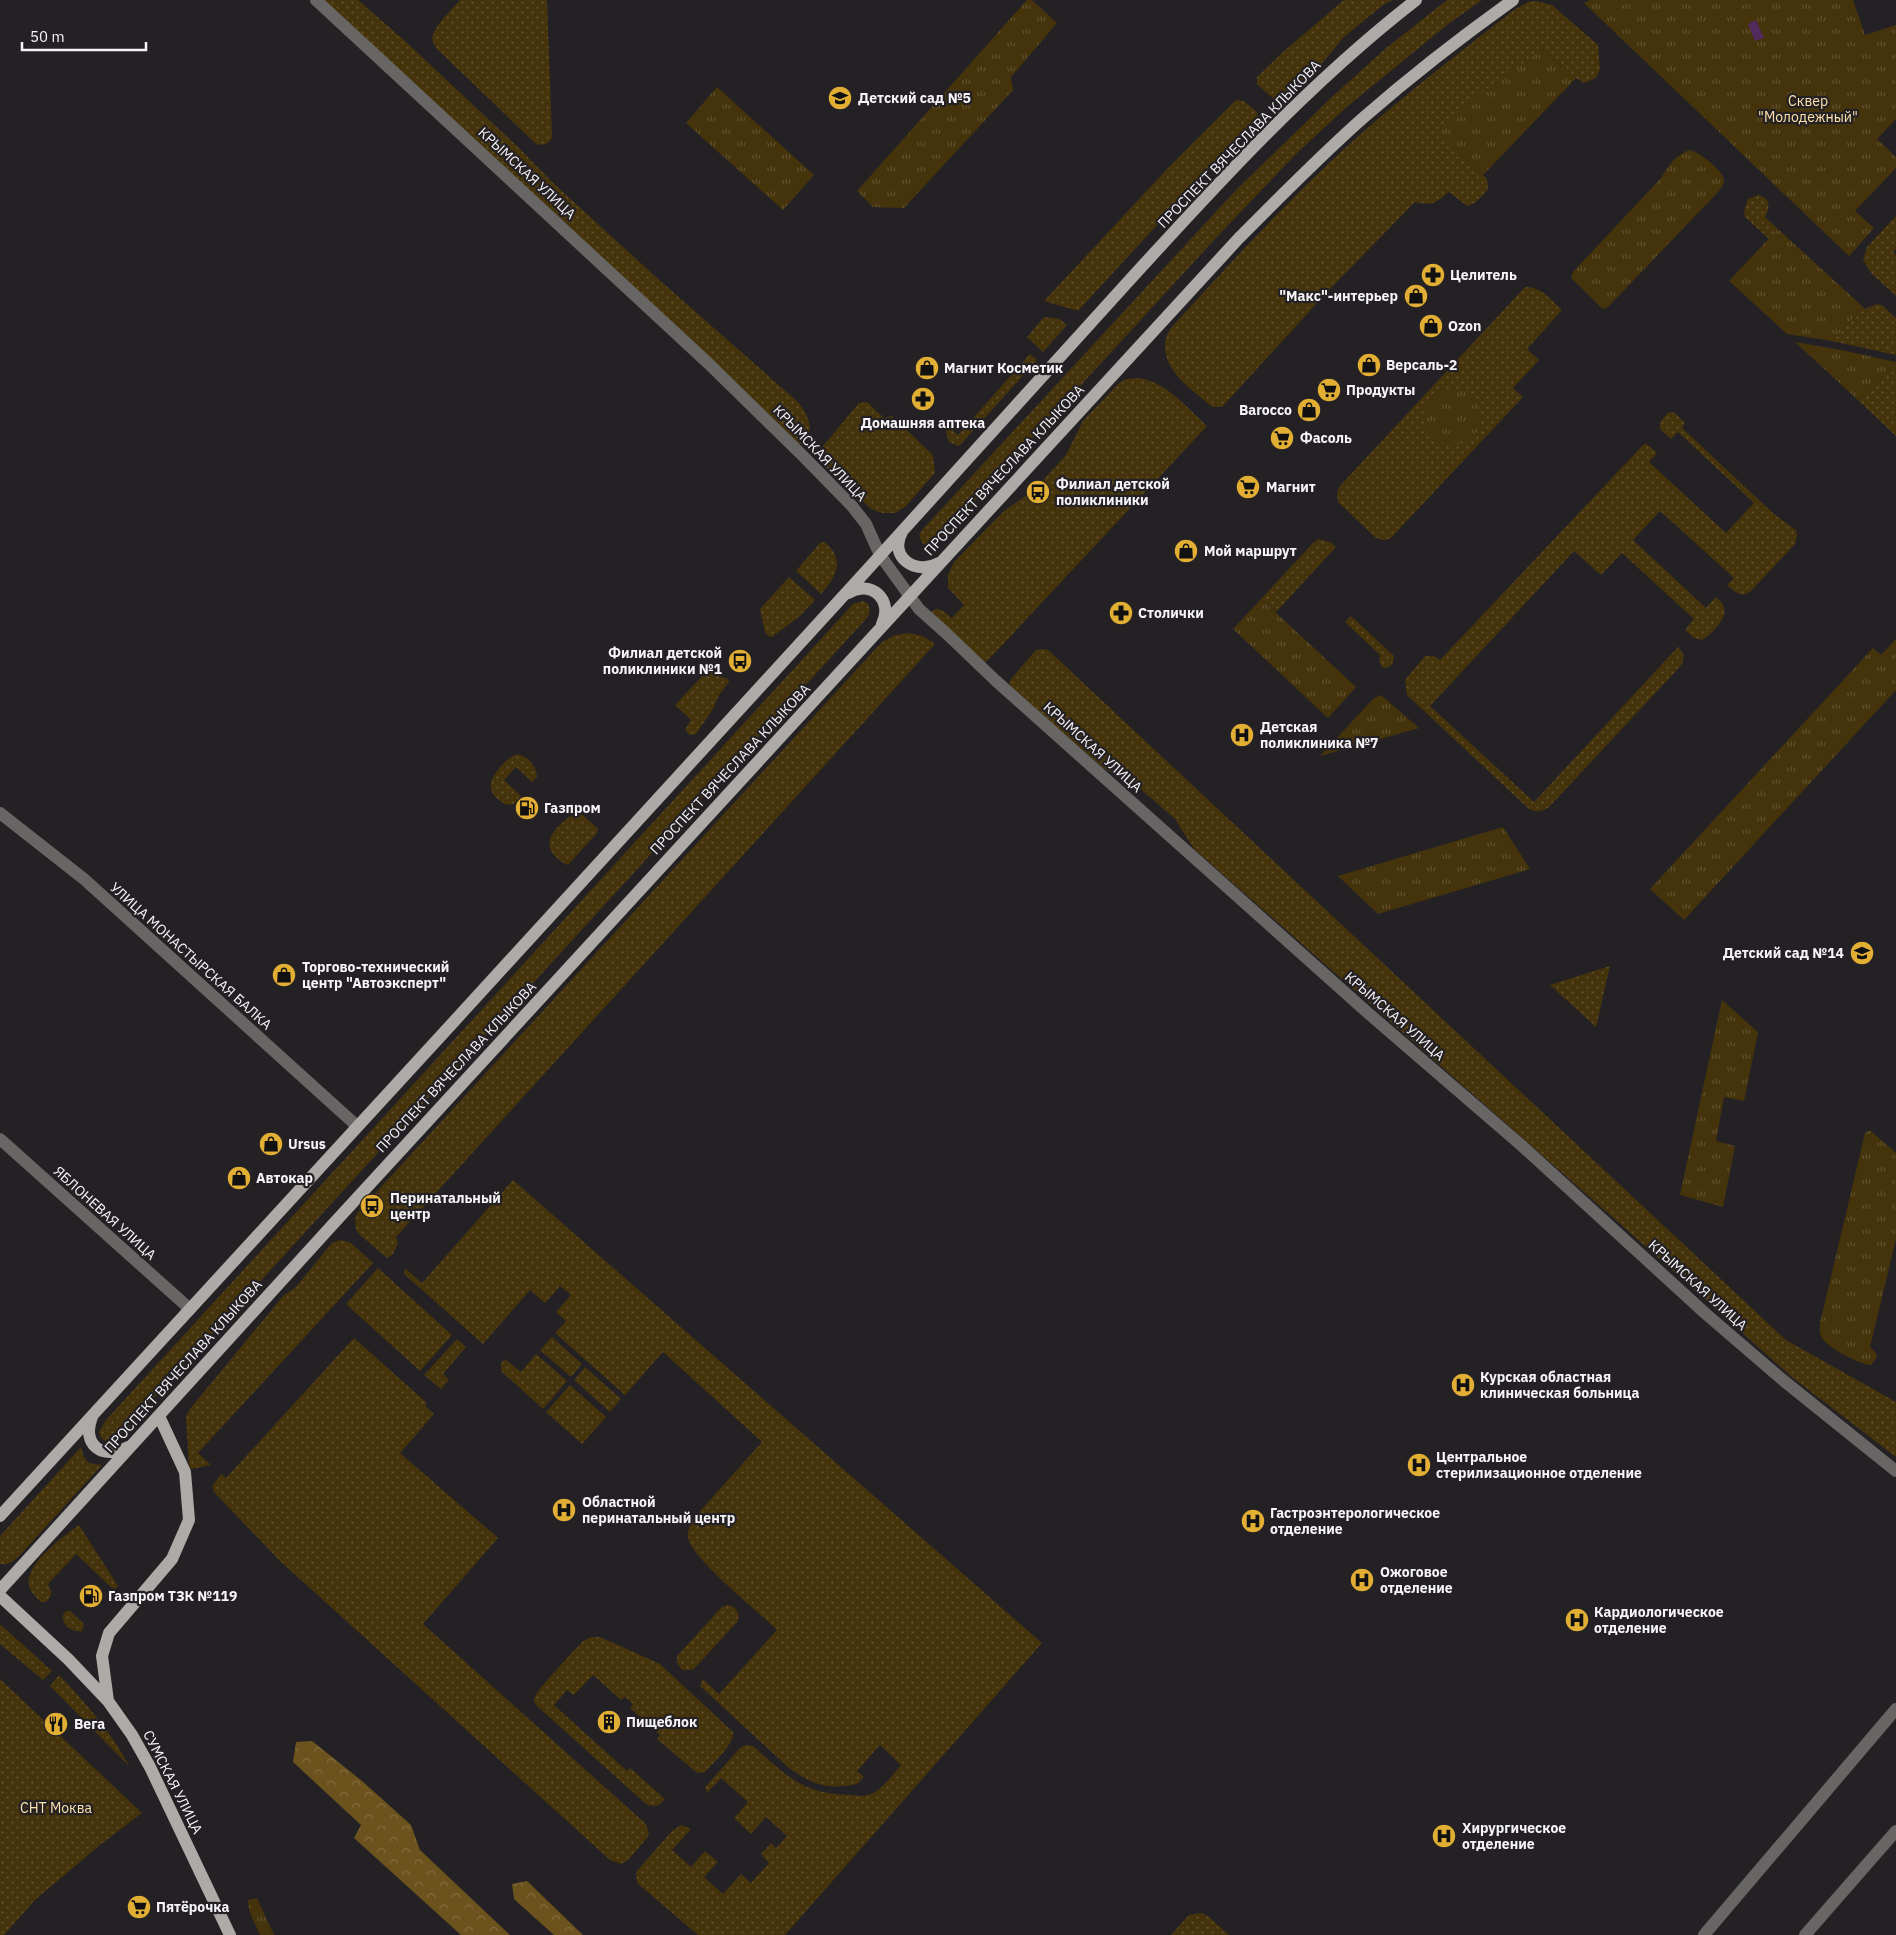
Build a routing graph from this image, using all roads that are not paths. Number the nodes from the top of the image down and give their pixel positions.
1 (316, 0) edge
2 (1416, 0) edge
3 (1513, 0) edge
4 (905, 528) junction
5 (880, 555) junction
6 (940, 562) junction
7 (843, 596) junction
8 (909, 596) junction
9 (879, 628) junction
10 (0, 813) edge
11 (357, 1126) junction
12 (0, 1139) edge
13 (190, 1309) junction
14 (93, 1414) junction
15 (159, 1416) junction
16 (132, 1445) junction
17 (1896, 1471) edge
18 (0, 1516) edge
19 (0, 1590) edge
20 (0, 1596) edge
21 (108, 1701) junction
22 (1896, 1709) edge
23 (1896, 1831) edge
24 (230, 1935) edge
25 (1704, 1935) edge
26 (1805, 1935) edge

1 - 5 street, КРЫМСКАЯ УЛИЦА
2 - 4 main road, ПРОСПЕКТ ВЯЧЕСЛАВА КЛЫКОВА
3 - 6 main road, ПРОСПЕКТ ВЯЧЕСЛАВА КЛЫКОВА
4 - 5 main road, ПРОСПЕКТ ВЯЧЕСЛАВА КЛЫКОВА
4 - 6 main road
5 - 7 main road, ПРОСПЕКТ ВЯЧЕСЛАВА КЛЫКОВА
5 - 8 street, КРЫМСКАЯ УЛИЦА
6 - 8 main road, ПРОСПЕКТ ВЯЧЕСЛАВА КЛЫКОВА
7 - 9 main road
7 - 11 main road, ПРОСПЕКТ ВЯЧЕСЛАВА КЛЫКОВА
8 - 9 main road, ПРОСПЕКТ ВЯЧЕСЛАВА КЛЫКОВА
8 - 17 street, КРЫМСКАЯ УЛИЦА
9 - 15 main road, ПРОСПЕКТ ВЯЧЕСЛАВА КЛЫКОВА
10 - 11 street, УЛИЦА МОНАСТЫРСКАЯ БАЛКА
11 - 13 main road, ПРОСПЕКТ ВЯЧЕСЛАВА КЛЫКОВА
12 - 13 street, ЯБЛОНЕВАЯ УЛИЦА
13 - 14 main road, ПРОСПЕКТ ВЯЧЕСЛАВА КЛЫКОВА
14 - 16 main road
14 - 18 main road, ПРОСПЕКТ ВЯЧЕСЛАВА КЛЫКОВА
15 - 16 main road, ПРОСПЕКТ ВЯЧЕСЛАВА КЛЫКОВА
15 - 21 main road
16 - 19 main road, ПРОСПЕКТ ВЯЧЕСЛАВА КЛЫКОВА
20 - 21 main road, СУМСКАЯ УЛИЦА
21 - 24 main road, СУМСКАЯ УЛИЦА
22 - 25 street
23 - 26 street

